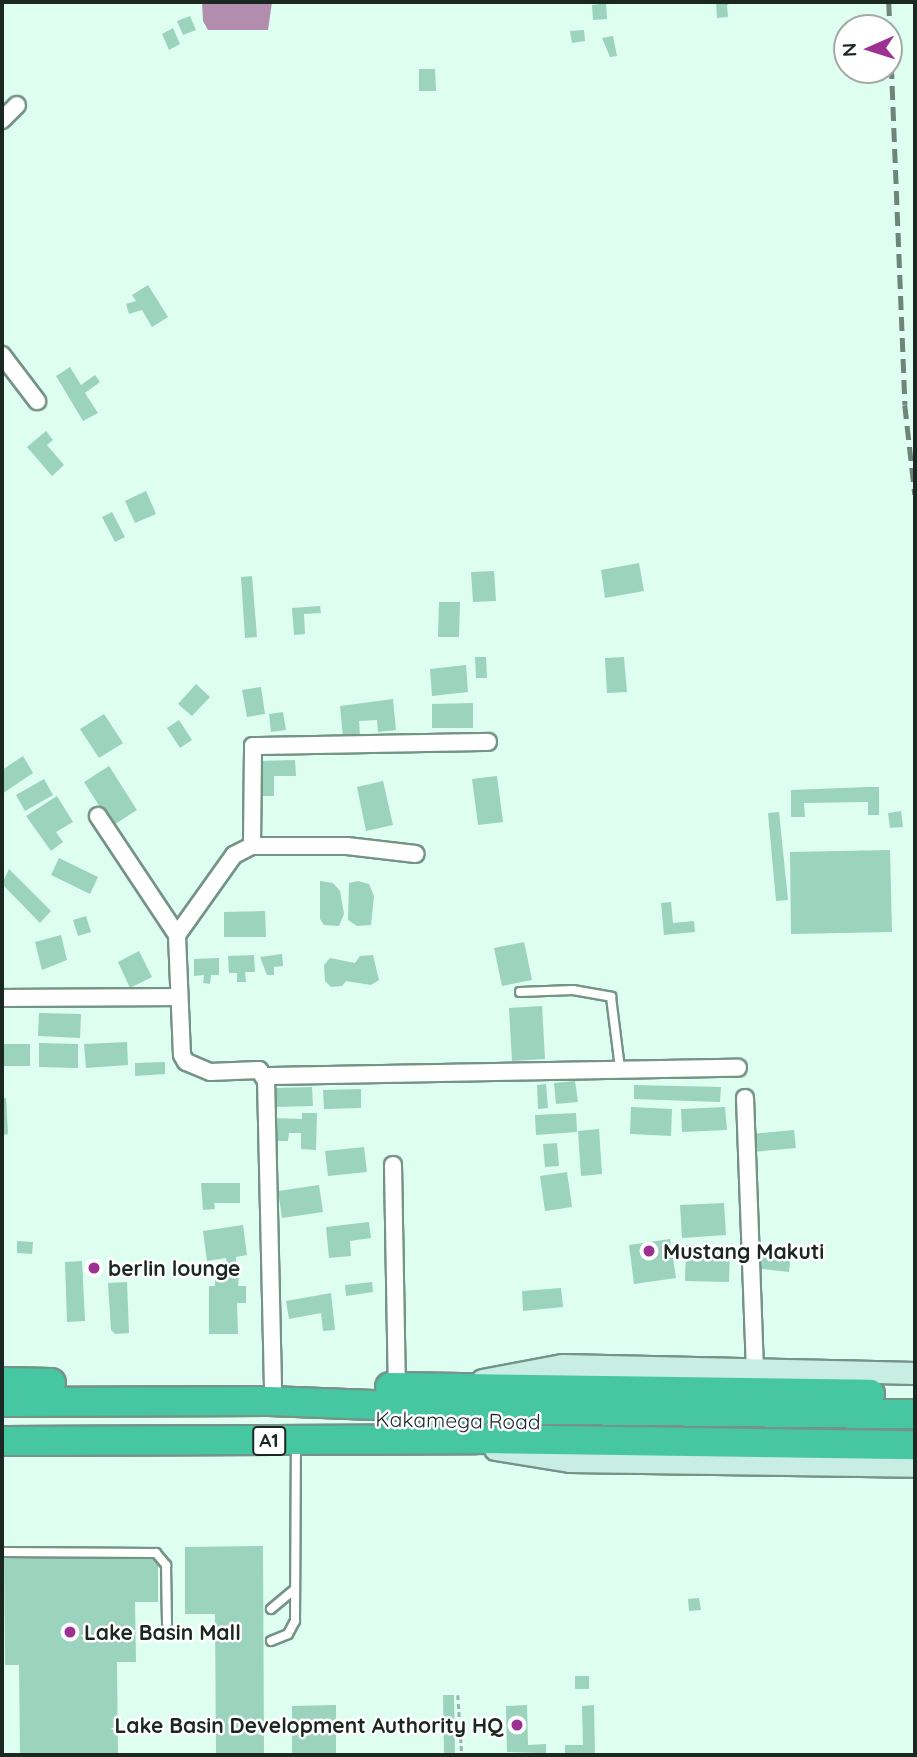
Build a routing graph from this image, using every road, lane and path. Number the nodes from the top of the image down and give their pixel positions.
1 (17, 105) dead end
2 (2, 120) edge
3 (2, 355) edge
4 (37, 401) dead end
5 (488, 742) dead end
6 (98, 816) dead end
7 (252, 846) junction
8 (416, 854) dead end
9 (177, 935) junction
10 (520, 992) dead end
11 (178, 997) junction
12 (2, 998) edge
13 (620, 1068) junction
14 (738, 1068) dead end
15 (265, 1076) junction
16 (745, 1098) dead end
17 (393, 1165) dead end
18 (755, 1367) junction
19 (915, 1373) edge
20 (2, 1382) edge
21 (272, 1387) junction
22 (397, 1387) junction
23 (442, 1388) junction
24 (915, 1396) edge
25 (2, 1402) edge
26 (2, 1414) edge
27 (915, 1414) edge
28 (915, 1424) edge
29 (2, 1441) edge
30 (296, 1441) junction
31 (442, 1441) junction
32 (915, 1445) edge
33 (915, 1466) edge
34 (2, 1552) edge
35 (294, 1590) junction
36 (271, 1609) dead end
37 (167, 1623) dead end
38 (271, 1641) dead end
39 (458, 1696) dead end
40 (462, 1755) edge

1 - 2 street
3 - 4 street
5 - 7 street
6 - 9 street
7 - 8 street
7 - 9 street
9 - 11 street
10 - 13 lane
11 - 12 street
11 - 15 street
13 - 14 street
13 - 15 street
15 - 21 street
16 - 18 street
17 - 22 street
18 - 19 street
18 - 23 street
20 - 21 highway
21 - 22 highway
22 - 23 highway
23 - 24 highway
25 - 27 highway, Kakamega Road / A1
26 - 28 highway, Kakamega Road / A1
29 - 30 highway, A1
30 - 31 highway, A1
30 - 35 lane
31 - 32 highway, A1
31 - 33 street
34 - 37 lane
35 - 36 lane
35 - 38 lane
39 - 40 path

